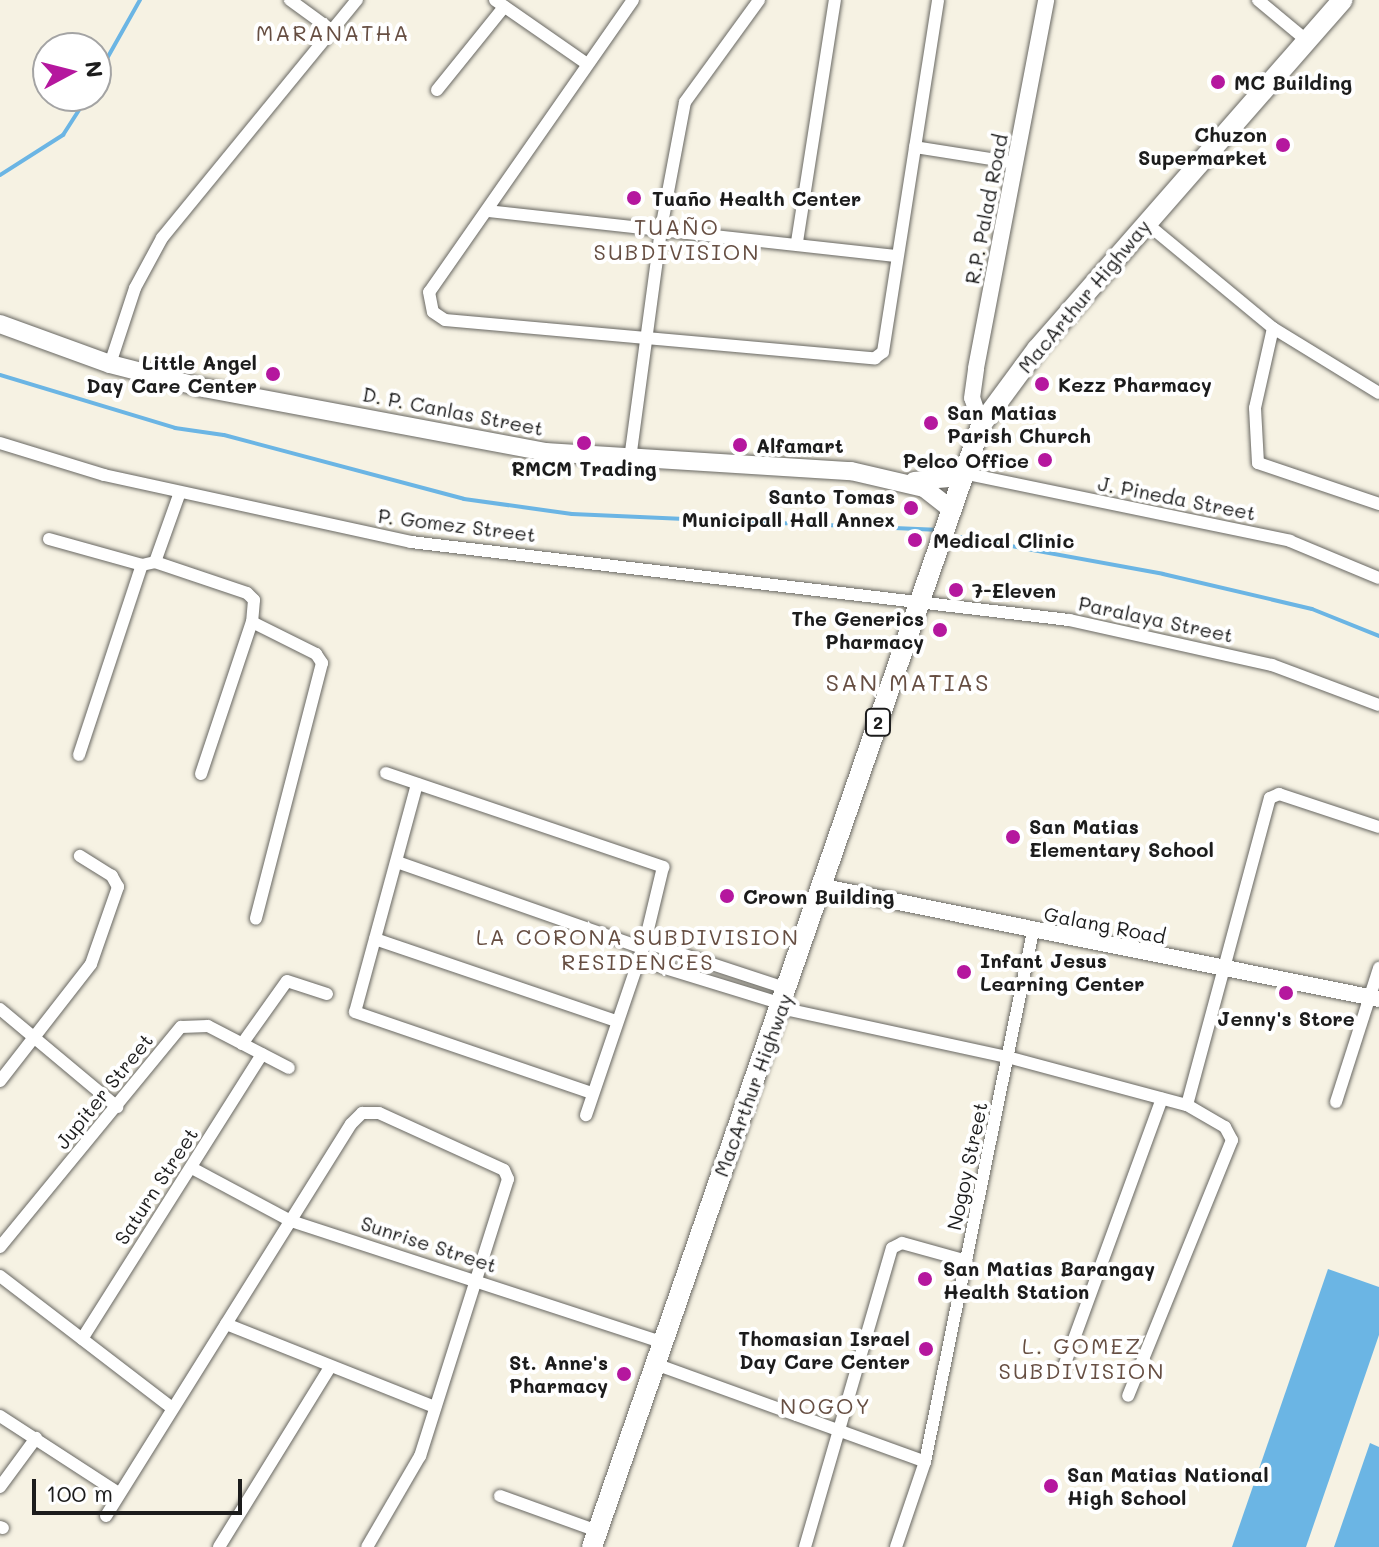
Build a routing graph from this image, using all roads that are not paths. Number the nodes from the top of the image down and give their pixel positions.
1 (290, 0) edge
2 (357, 0) edge
3 (633, 0) edge
4 (759, 0) edge
5 (835, 0) edge
6 (938, 0) edge
7 (1046, 0) edge
8 (1258, 0) edge
9 (1343, 0) edge
10 (500, 4) edge
11 (334, 32) junction
12 (1305, 39) junction
13 (587, 64) junction
14 (437, 90) dead end
15 (915, 147) junction
16 (1016, 163) junction
17 (488, 211) junction
18 (1146, 223) junction
19 (661, 229) junction
20 (797, 242) junction
21 (897, 256) junction
22 (0, 324) edge
23 (1273, 328) junction
24 (647, 337) junction
25 (110, 364) junction
26 (1379, 393) edge
27 (981, 425) junction
28 (0, 443) edge
29 (630, 459) junction
30 (962, 475) junction
31 (907, 481) junction
32 (180, 492) junction
33 (1379, 504) edge
34 (951, 509) junction
35 (49, 539) dead end
36 (155, 562) junction
37 (142, 565) junction
38 (1379, 578) edge
39 (918, 603) junction
40 (252, 622) junction
41 (1379, 705) edge
42 (79, 755) dead end
43 (386, 773) dead end
44 (201, 774) dead end
45 (417, 784) junction
46 (1379, 827) edge
47 (80, 856) dead end
48 (397, 862) junction
49 (824, 887) junction
50 (256, 919) dead end
51 (1033, 931) junction
52 (375, 939) junction
53 (642, 950) junction
54 (1221, 968) junction
55 (1379, 968) edge
56 (327, 994) dead end
57 (1375, 998) edge
58 (783, 1000) junction
59 (0, 1009) edge
60 (616, 1021) junction
61 (35, 1038) junction
62 (242, 1044) junction
63 (262, 1054) junction
64 (1011, 1058) junction
65 (289, 1068) dead end
66 (0, 1081) edge
67 (592, 1093) junction
68 (1162, 1099) junction
69 (1336, 1102) dead end
70 (1187, 1105) junction
71 (117, 1107) junction
72 (586, 1115) dead end
73 (192, 1168) junction
74 (291, 1221) junction
75 (0, 1247) edge
76 (967, 1261) junction
77 (0, 1276) edge
78 (478, 1280) junction
79 (226, 1324) junction
80 (82, 1339) junction
81 (661, 1342) junction
82 (655, 1364) junction
83 (329, 1369) junction
84 (1063, 1369) dead end
85 (1128, 1396) dead end
86 (171, 1407) junction
87 (435, 1407) junction
88 (0, 1416) edge
89 (837, 1430) junction
90 (36, 1438) junction
91 (925, 1462) junction
92 (0, 1487) edge
93 (117, 1492) junction
94 (500, 1496) dead end
95 (106, 1516) dead end
96 (595, 1539) edge
97 (219, 1547) edge
98 (367, 1547) edge
99 (805, 1547) edge
100 (896, 1547) edge

1 - 11 street
2 - 11 street
3 - 13 street
4 - 19 street
5 - 20 street
6 - 15 street
7 - 16 street, R.P. Palad Road
8 - 12 street
9 - 12 highway, MacArthur Highway / 2
10 - 13 street
10 - 14 street
11 - 25 street
12 - 18 highway, MacArthur Highway / 2
13 - 17 street
15 - 16 street
15 - 21 street
16 - 27 street, R.P. Palad Road
17 - 19 street
17 - 24 street
18 - 23 street
18 - 27 highway, MacArthur Highway / 2
19 - 20 street
19 - 24 street
20 - 21 street
21 - 24 street
22 - 25 main road, D. P. Canlas Street
23 - 26 street
23 - 33 street
24 - 29 street
25 - 29 main road, D. P. Canlas Street
27 - 30 highway, MacArthur Highway / 2
28 - 32 street, P. Gomez Street
29 - 31 main road, D. P. Canlas Street
30 - 31 main road, D. P. Canlas Street
30 - 34 highway, MacArthur Highway / 2
30 - 38 street, J. Pineda Street
31 - 34 main road, D. P. Canlas Street
32 - 36 street
32 - 39 street, P. Gomez Street
34 - 39 highway, MacArthur Highway / 2
35 - 37 street
36 - 37 street
36 - 40 street
37 - 42 street
39 - 41 street, Paralaya Street
39 - 49 highway, MacArthur Highway / 2
40 - 44 street
40 - 50 street
43 - 45 street
45 - 48 street
45 - 53 street
46 - 54 street
47 - 61 street
48 - 52 street
48 - 53 street
49 - 51 street, Galang Road
49 - 58 highway, MacArthur Highway / 2
51 - 54 street, Galang Road
51 - 64 street, Nogoy Street
52 - 60 street
52 - 67 street
53 - 58 street
53 - 58 street
53 - 60 street
54 - 57 street, Galang Road
54 - 70 street
55 - 57 street
56 - 62 street
57 - 69 street
58 - 64 street
58 - 81 highway, MacArthur Highway / 2
59 - 61 street
60 - 67 street
61 - 66 street
61 - 71 street
62 - 63 street, Jupiter Street
62 - 71 street, Jupiter Street
63 - 65 street, Jupiter Street
63 - 73 street, Saturn Street
64 - 68 street
64 - 76 street, Nogoy Street
67 - 72 street
68 - 70 street
68 - 84 street
70 - 85 street
71 - 75 street, Jupiter Street
73 - 74 street, Sunrise Street
73 - 80 street, Saturn Street
74 - 78 street, Sunrise Street
74 - 78 street
74 - 79 street
76 - 89 street
76 - 91 street, Nogoy Street
77 - 80 street
78 - 81 street, Sunrise Street
78 - 87 street
79 - 83 street
79 - 86 street
80 - 86 street
81 - 82 highway, MacArthur Highway / 2
82 - 89 street
82 - 96 highway, MacArthur Highway / 2
83 - 87 street
83 - 97 street
86 - 93 street
87 - 98 street
88 - 90 street
89 - 91 street
89 - 99 street
90 - 92 street
90 - 93 street
91 - 100 street, Nogoy Street
93 - 95 street
94 - 96 street

